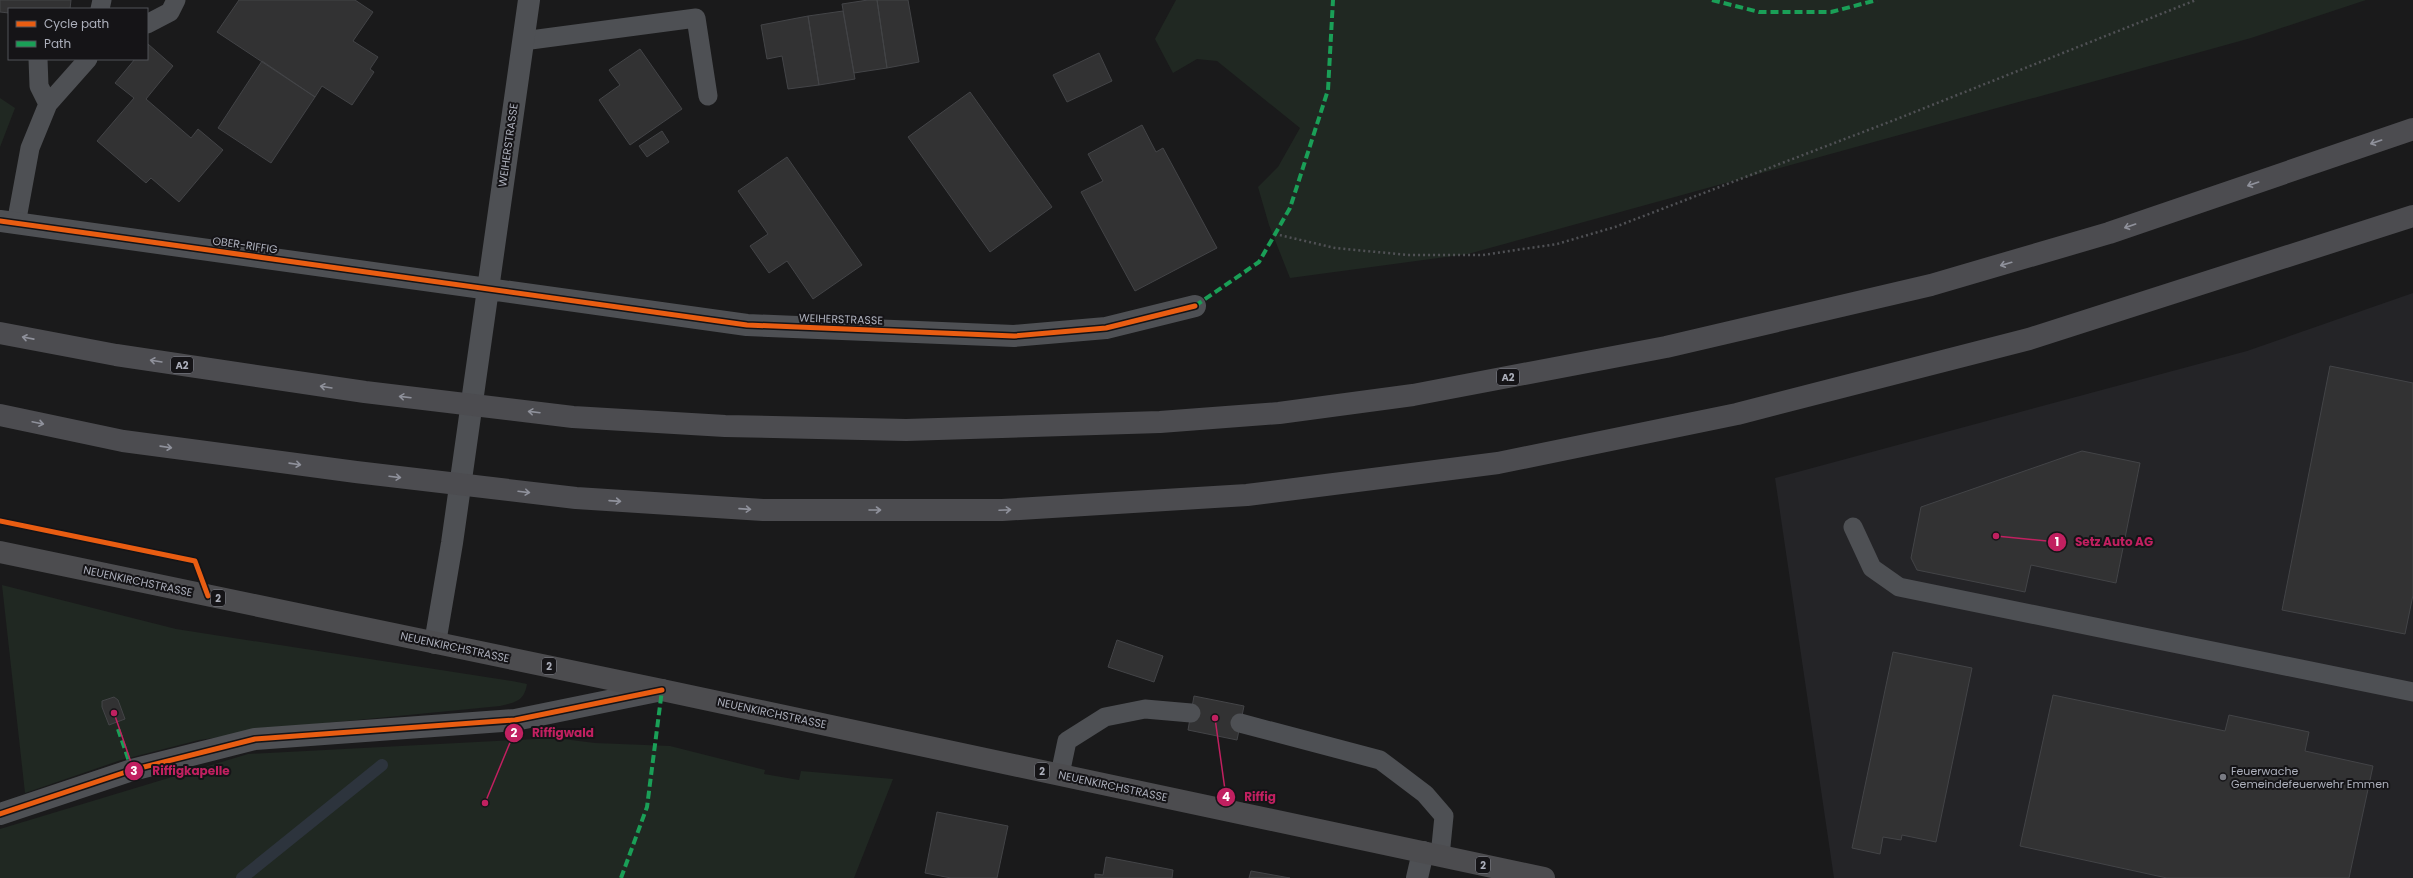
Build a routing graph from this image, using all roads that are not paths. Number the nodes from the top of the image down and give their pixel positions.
1 (176, 0) edge
2 (528, 0) edge
3 (148, 23) edge
4 (523, 41) junction
5 (38, 60) edge
6 (87, 60) edge
7 (708, 96) dead end
8 (48, 104) junction
9 (2413, 129) edge
10 (2413, 216) edge
11 (8, 222) edge
12 (487, 289) junction
13 (1195, 306) dead end
14 (0, 333) edge
15 (0, 415) edge
16 (1853, 528) dead end
17 (0, 552) edge
18 (435, 643) junction
19 (662, 690) junction
20 (2413, 692) edge
21 (1191, 713) dead end
22 (1240, 723) dead end
23 (1060, 774) junction
24 (0, 814) edge
25 (1431, 854) junction
26 (1416, 878) edge
27 (1544, 878) edge

1 - 3 lane
2 - 4 street, WEIHERSTRASSE
4 - 7 lane
4 - 12 street, WEIHERSTRASSE
5 - 8 lane
6 - 8 lane
8 - 11 lane
9 -> 14 highway, A2
15 -> 10 highway
11 - 12 street, OBER-RIFFIG
12 - 13 street, WEIHERSTRASSE
12 - 18 street, WEIHERSTRASSE
16 - 20 lane
17 - 18 main road, NEUENKIRCHSTRASSE / 2
18 - 19 main road, NEUENKIRCHSTRASSE / 2
19 - 23 main road, NEUENKIRCHSTRASSE / 2
19 - 24 street
21 - 23 lane
22 - 25 lane
23 - 25 main road, NEUENKIRCHSTRASSE / 2
25 - 26 street
25 - 27 main road, NEUENKIRCHSTRASSE / 2

